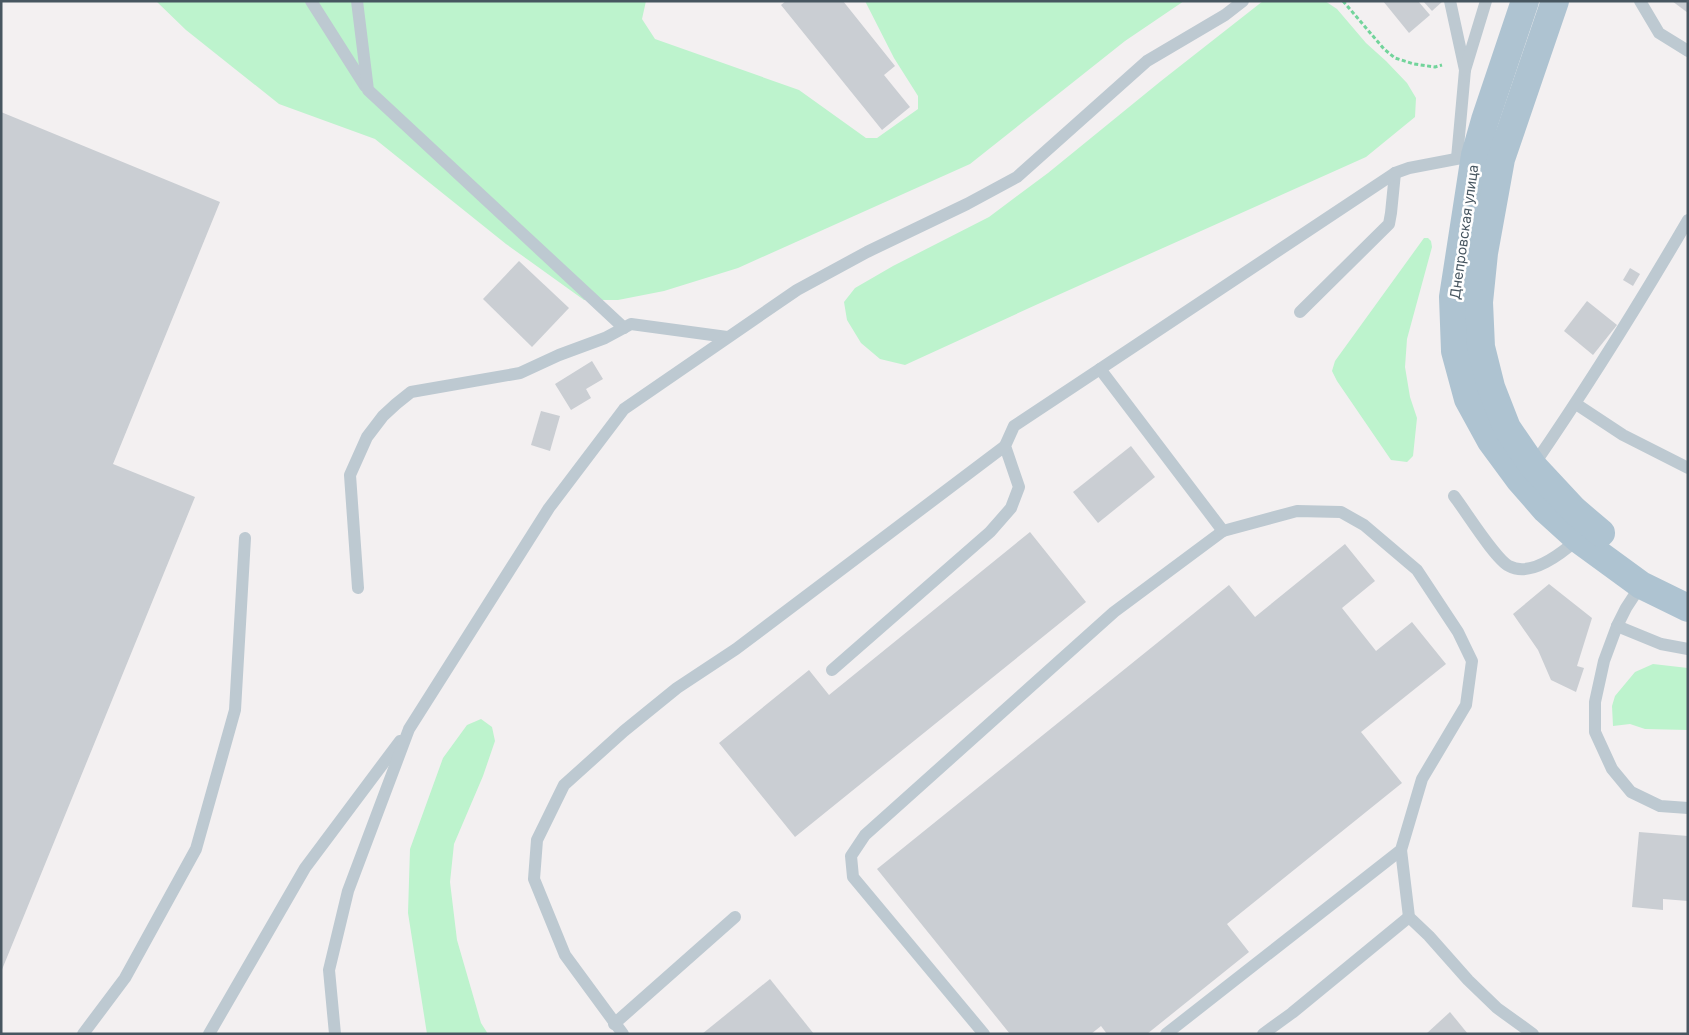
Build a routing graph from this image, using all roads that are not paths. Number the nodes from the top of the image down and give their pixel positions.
1 (311, 1) edge
2 (357, 1) edge
3 (1243, 1) edge
4 (1450, 1) edge
5 (1486, 1) edge
6 (1525, 1) edge
7 (1554, 1) edge
8 (1640, 1) edge
9 (1688, 52) edge
10 (1463, 65) junction
11 (368, 90) junction
12 (1478, 157) junction
13 (1395, 173) junction
14 (1688, 220) edge
15 (1300, 312) dead end
16 (624, 328) junction
17 (727, 337) junction
18 (1100, 369) junction
19 (1576, 404) junction
20 (1005, 446) junction
21 (1533, 466) junction
22 (1688, 468) edge
23 (1454, 496) dead end
24 (1222, 532) junction
25 (245, 538) dead end
26 (1578, 539) junction
27 (1641, 585) junction
28 (358, 588) dead end
29 (1688, 591) edge
30 (1688, 608) edge
31 (1617, 626) junction
32 (1688, 648) edge
33 (832, 670) dead end
34 (409, 729) junction
35 (1688, 808) edge
36 (1401, 850) junction
37 (736, 917) dead end
38 (1409, 917) junction
39 (619, 1029) edge
40 (83, 1034) edge
41 (209, 1034) edge
42 (335, 1034) edge
43 (984, 1034) edge
44 (1166, 1034) edge
45 (1263, 1034) edge
46 (1533, 1034) edge

1 - 11 lane
2 - 11 lane
3 - 17 lane
4 - 10 lane
5 - 10 lane
6 - 12 main road, Днепровская улица
7 - 12 main road, Днепровская улица
8 - 9 lane
10 - 12 lane
11 - 16 lane
12 - 13 lane
12 - 21 main road, Днепровская улица
12 - 26 main road, Днепровская улица
13 - 15 lane
13 - 18 lane
14 - 19 lane
16 - 17 lane
16 - 28 lane
17 - 34 lane
18 - 20 lane
18 - 24 lane
19 - 21 lane
19 - 22 lane
20 - 33 lane
20 - 39 lane
21 - 29 main road, Днепровская улица
23 - 26 lane
24 - 36 lane
24 - 43 lane
25 - 40 lane
26 - 27 main road, Днепровская улица
27 - 30 main road, Днепровская улица
27 - 31 lane
31 - 32 lane
31 - 35 lane
34 - 41 lane
34 - 42 lane
36 - 38 lane
36 - 44 lane
37 - 39 lane
38 - 45 lane
38 - 46 lane

